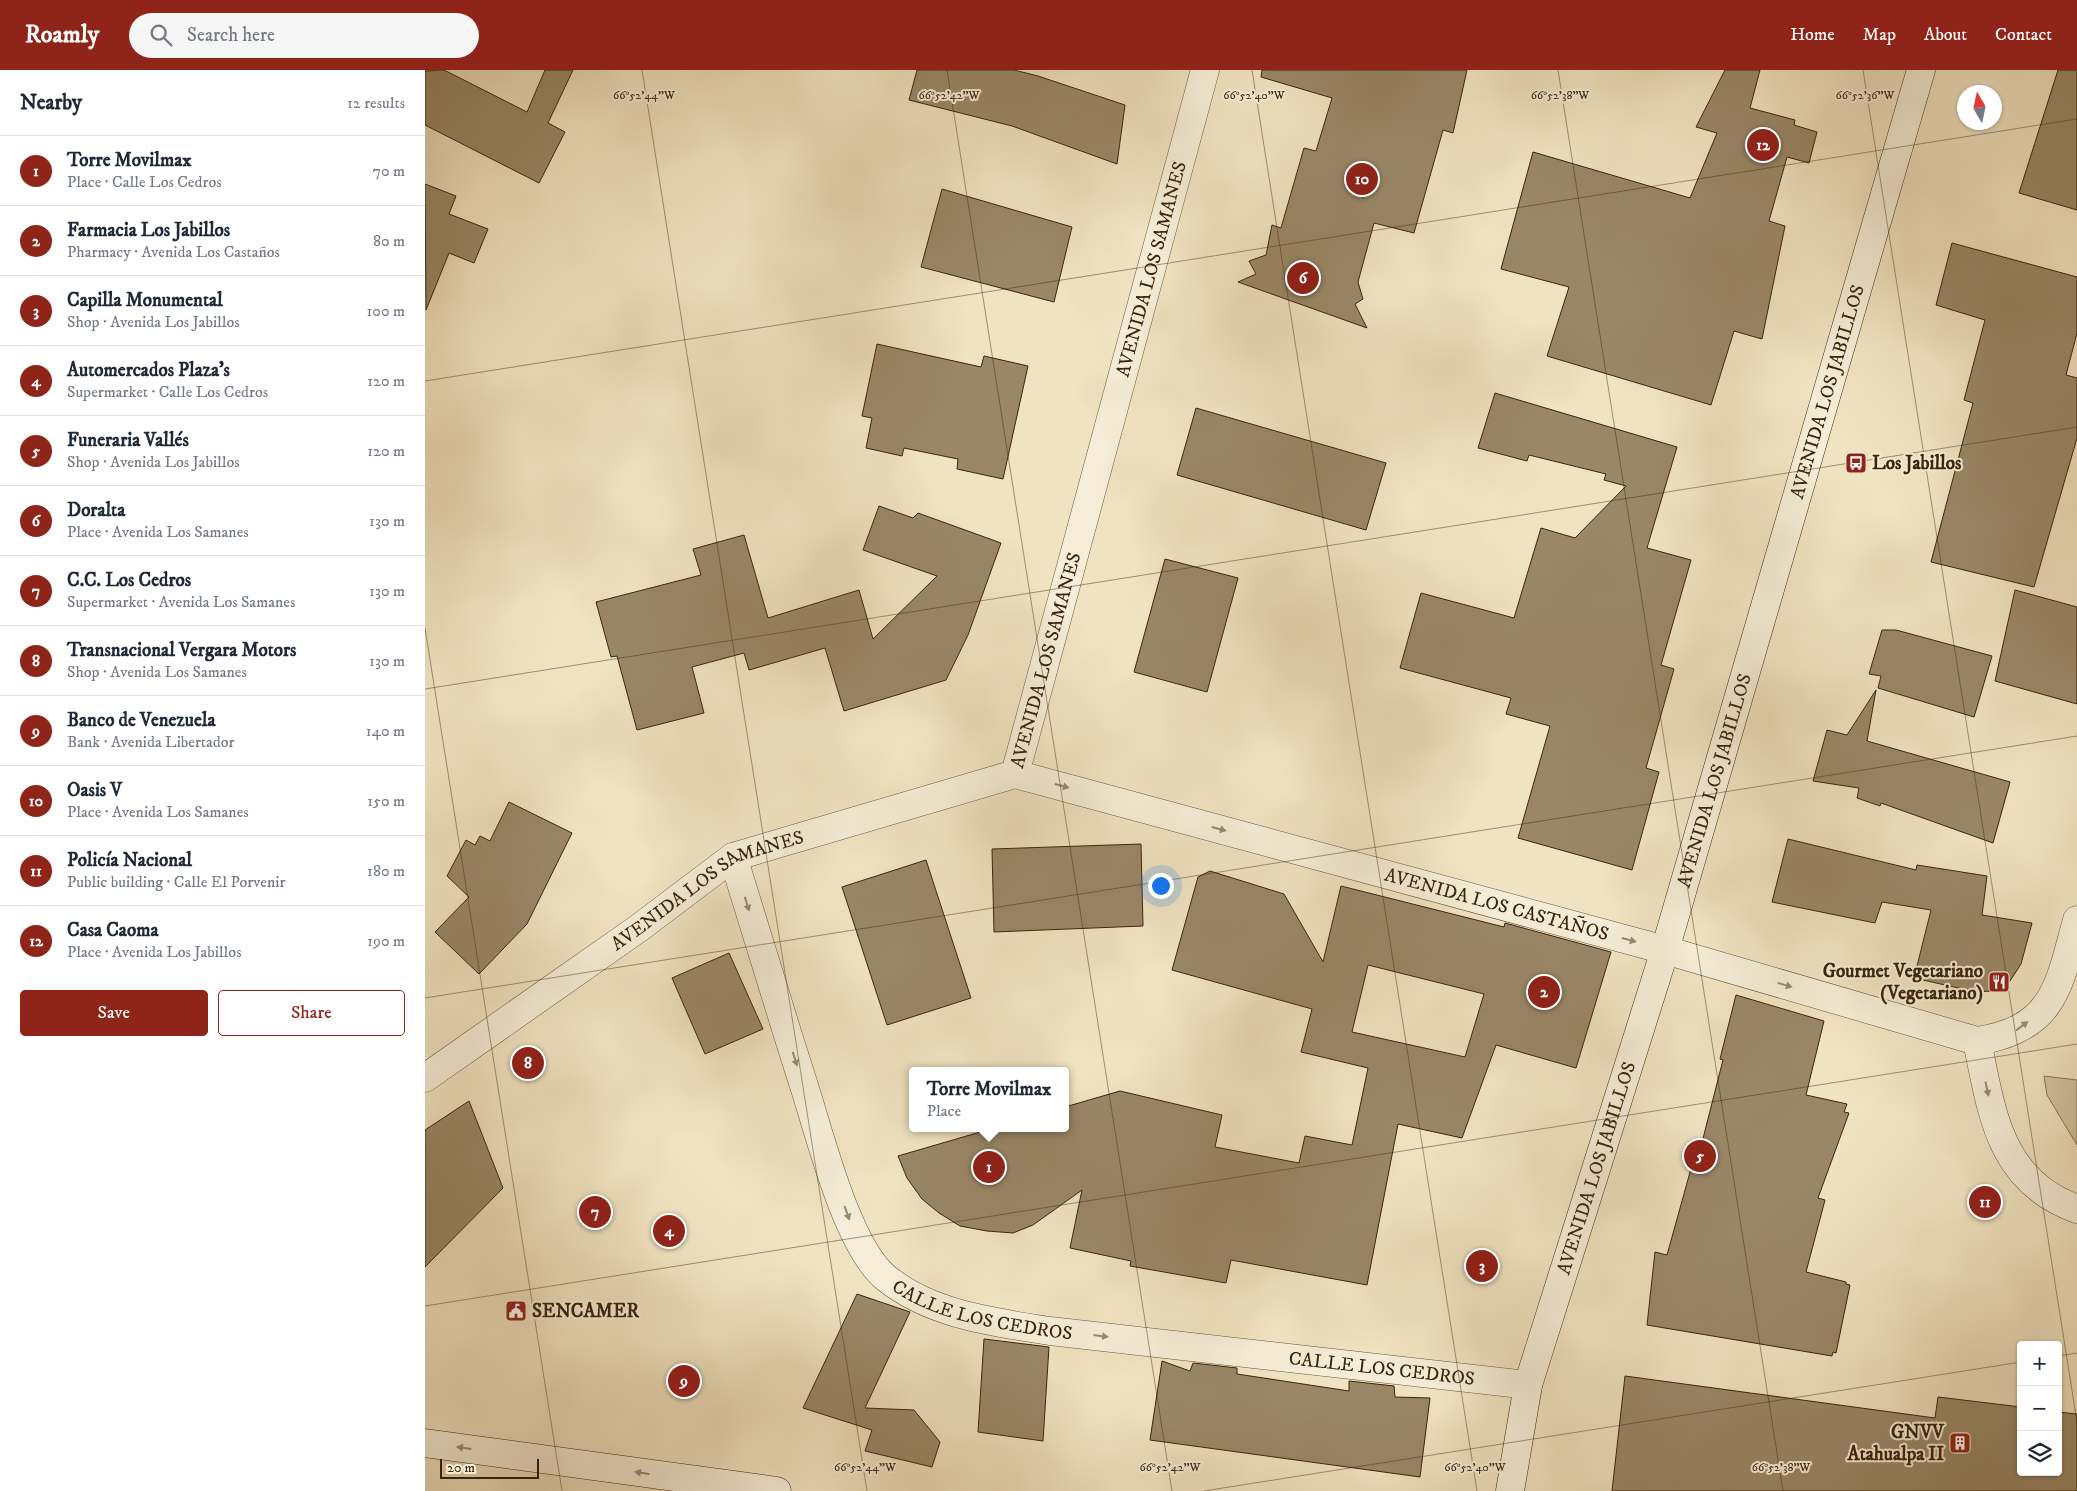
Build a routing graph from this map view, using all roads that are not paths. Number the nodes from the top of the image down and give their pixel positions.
1 (1205, 70) edge
2 (1921, 70) edge
3 (1015, 774) junction
4 (733, 857) junction
5 (2077, 920) edge
6 (1665, 950) junction
7 (1977, 1042) junction
8 (425, 1078) edge
9 (2077, 1209) edge
10 (1528, 1385) junction
11 (425, 1443) edge
12 (777, 1491) edge
13 (1510, 1491) edge

1 - 3 street, AVENIDA LOS SAMANES
2 - 6 street, AVENIDA LOS JABILLOS
3 - 4 street, AVENIDA LOS SAMANES
3 -> 6 street, AVENIDA LOS CASTAÑOS
4 - 8 street, AVENIDA LOS SAMANES
4 -> 10 street, CALLE LOS CEDROS
7 -> 5 street
6 -> 7 street, AVENIDA LOS CASTAÑOS
6 - 10 street, AVENIDA LOS JABILLOS
7 -> 9 street
10 - 13 street, AVENIDA LOS JABILLOS
12 -> 11 street

